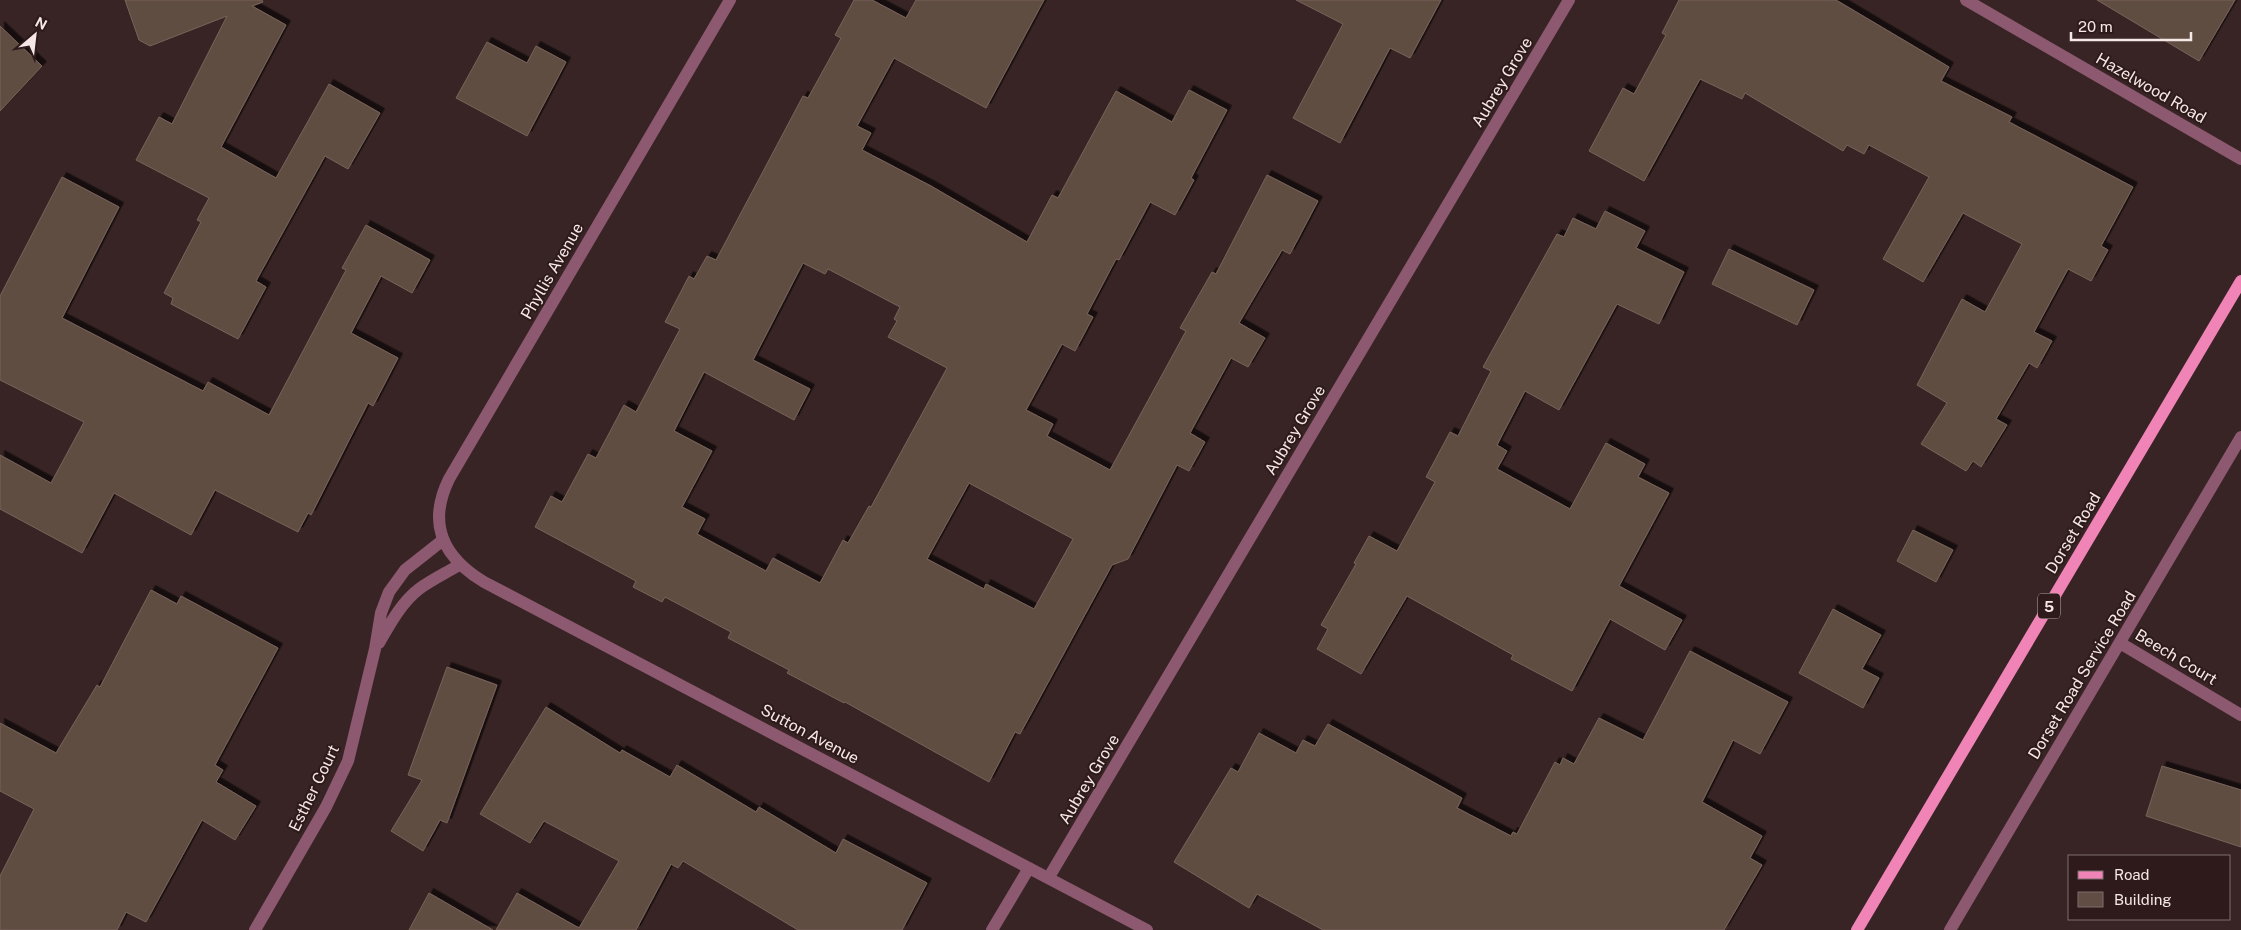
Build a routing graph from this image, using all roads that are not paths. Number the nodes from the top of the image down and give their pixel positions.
1 (730, 0) edge
2 (1569, 0) edge
3 (1966, 0) edge
4 (2241, 159) edge
5 (2241, 282) edge
6 (2241, 437) edge
7 (442, 540) junction
8 (459, 564) junction
9 (2120, 643) junction
10 (375, 649) junction
11 (2241, 715) edge
12 (1029, 868) junction
13 (1049, 877) junction
14 (255, 930) edge
15 (992, 930) edge
16 (1148, 930) edge
17 (1856, 930) edge
18 (1950, 930) edge

1 - 7 street, Phyllis Avenue
2 - 13 street, Aubrey Grove
3 - 4 street, Hazelwood Road
5 - 17 main road, Dorset Road / 5
6 - 9 street, Dorset Road Service Road
7 - 8 street, Phyllis Avenue
7 - 10 street, Esther Court
8 - 10 street, Esther Court
8 - 12 street, Sutton Avenue
9 - 11 street, Beech Court
9 - 18 street, Dorset Road Service Road
10 - 14 street, Esther Court
12 - 13 street, Sutton Avenue
12 - 15 street
13 - 16 street, Sutton Avenue

